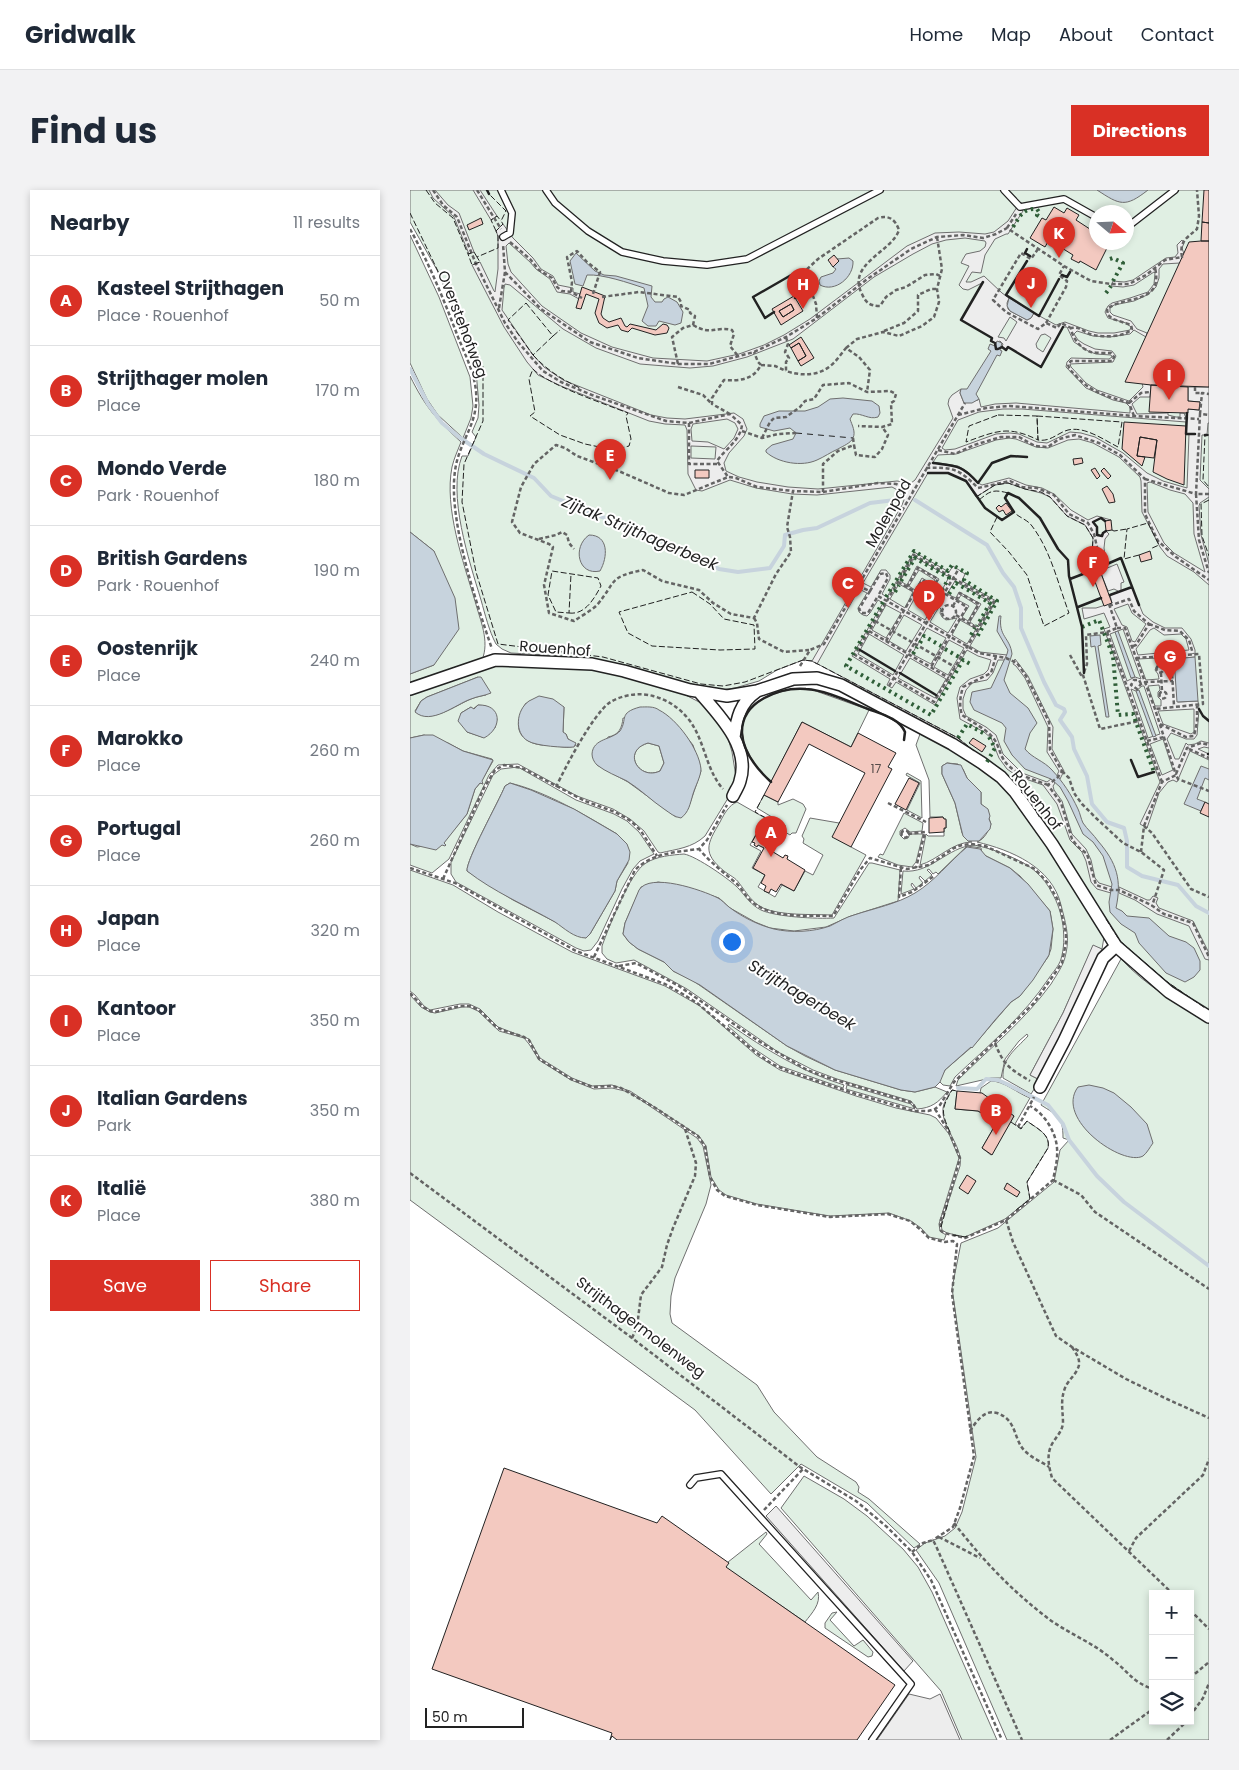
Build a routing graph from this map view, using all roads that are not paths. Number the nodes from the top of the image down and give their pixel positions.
1 (500, 190) edge
2 (546, 190) edge
3 (880, 190) edge
4 (1004, 190) edge
5 (1175, 190) edge
6 (1089, 212) edge
7 (1134, 222) edge
8 (503, 237) road end
9 (410, 689) edge
10 (757, 691) junction
11 (699, 692) junction
12 (734, 737) junction
13 (733, 796) road end
14 (1116, 946) junction
15 (1209, 1017) edge
16 (1040, 1087) road end
17 (690, 1485) dead end
18 (872, 1740) edge

1 - 8 lane
2 - 3 lane
4 - 6 lane
5 - 7 lane
9 - 11 street, Rouenhof
10 - 11 street, Rouenhof
10 - 12 street, Rouenhof
10 - 14 street, Rouenhof
11 - 12 street
12 - 13 street
14 - 15 street, Rouenhof
14 - 16 street
17 - 18 lane

